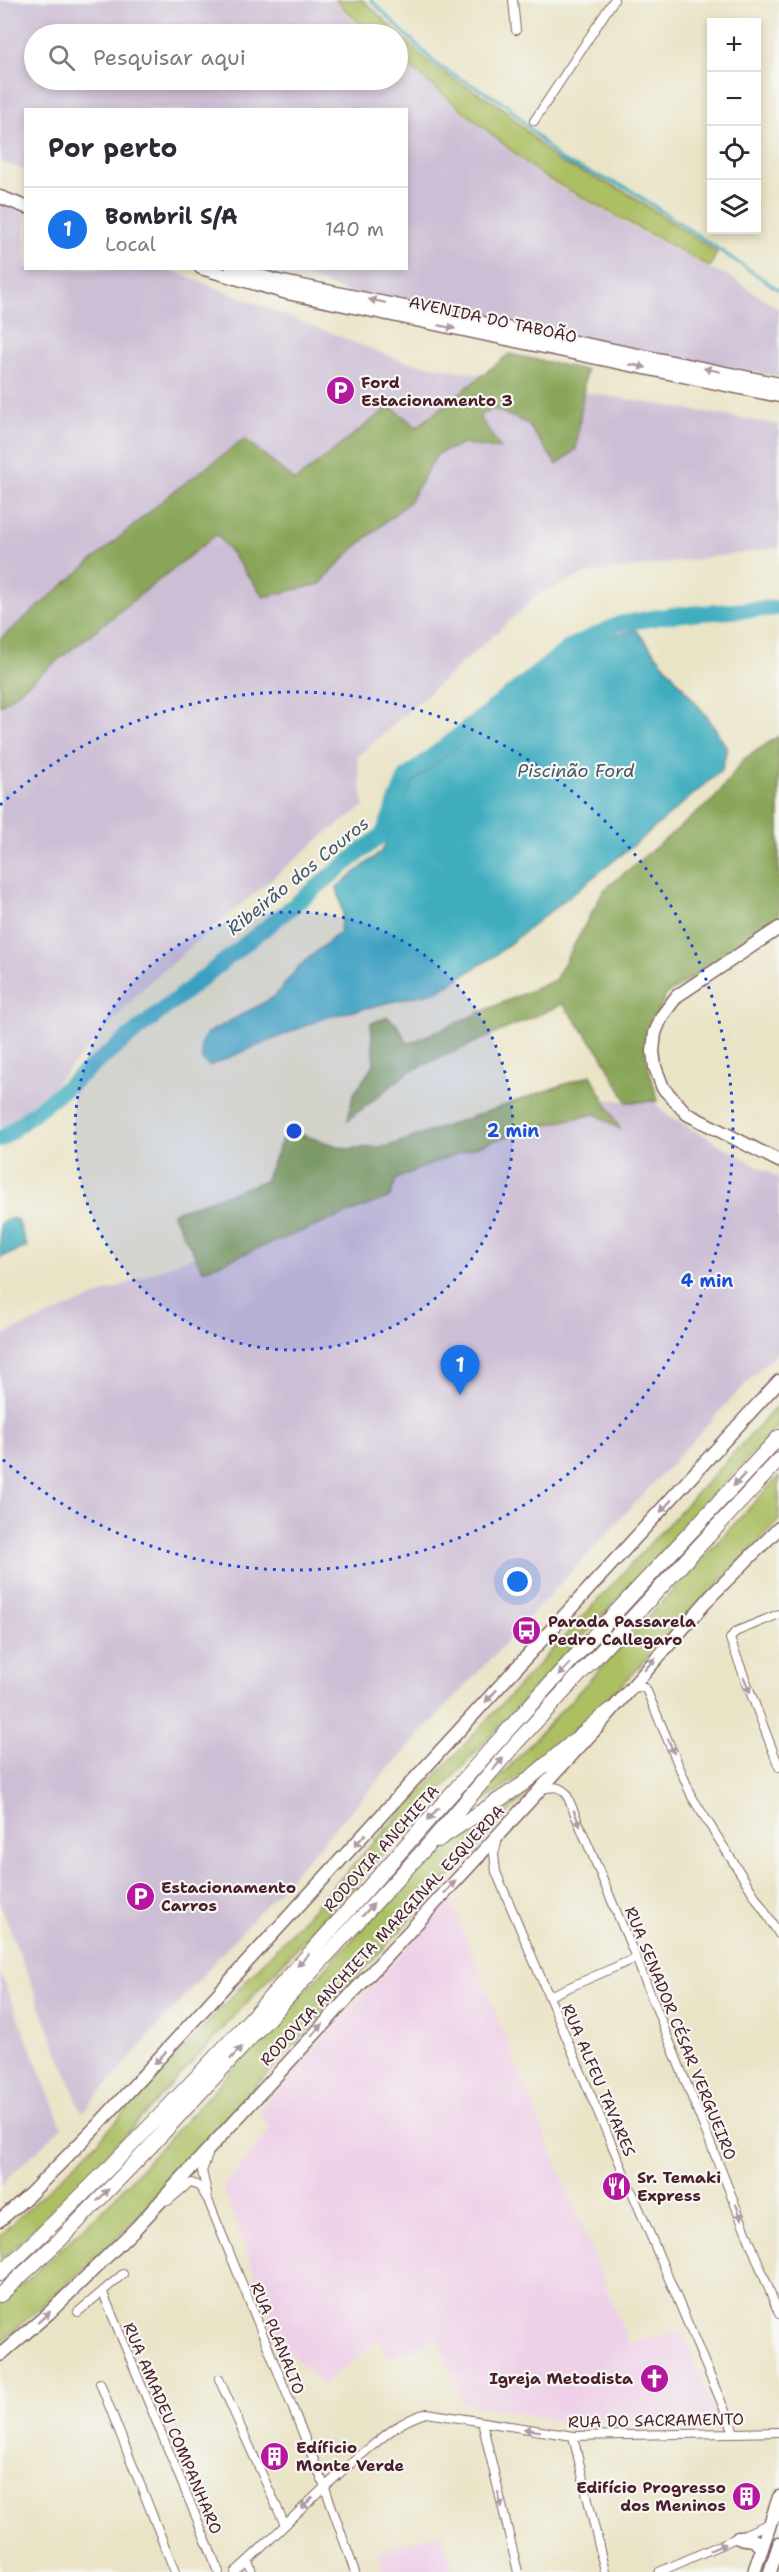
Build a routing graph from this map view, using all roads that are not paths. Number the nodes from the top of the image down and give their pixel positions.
1 (513, 0) edge
2 (614, 0) edge
3 (516, 30) dead end
4 (534, 121) dead end
5 (0, 189) edge
6 (0, 197) edge
7 (24, 199) edge
8 (24, 206) edge
9 (208, 270) edge
10 (239, 270) edge
11 (779, 384) edge
12 (779, 396) edge
13 (779, 928) edge
14 (779, 1161) edge
15 (779, 1381) edge
16 (779, 1437) edge
17 (779, 1460) edge
18 (779, 1528) edge
19 (779, 1614) edge
20 (629, 1688) junction
21 (610, 1710) junction
22 (779, 1765) edge
23 (538, 1790) junction
24 (498, 1835) junction
25 (422, 1852) junction
26 (779, 1934) edge
27 (636, 1958) junction
28 (549, 1996) junction
29 (222, 2134) junction
30 (208, 2200) junction
31 (0, 2220) edge
32 (135, 2229) junction
33 (0, 2274) edge
34 (123, 2274) dead end
35 (103, 2294) junction
36 (0, 2295) edge
37 (78, 2312) dead end
38 (779, 2314) edge
39 (0, 2355) edge
40 (219, 2379) dead end
41 (100, 2383) dead end
42 (482, 2422) junction
43 (734, 2432) junction
44 (779, 2432) edge
45 (573, 2436) junction
46 (324, 2485) junction
47 (779, 2497) edge
48 (775, 2520) edge
49 (285, 2525) junction
50 (738, 2538) junction
51 (779, 2544) edge
52 (762, 2548) junction
53 (248, 2560) junction
54 (175, 2572) edge
55 (219, 2572) edge
56 (235, 2572) edge
57 (252, 2572) edge
58 (355, 2572) edge
59 (518, 2572) edge
60 (604, 2572) edge
61 (659, 2572) edge
62 (754, 2572) edge
63 (770, 2572) edge

1 - 3 street
2 - 4 street
5 - 7 main road
6 - 8 main road
9 -> 12 main road, AVENIDA DO TABOÃO
11 -> 10 main road, AVENIDA DO TABOÃO
13 - 14 main road
15 -> 31 main road
16 -> 33 highway, RODOVIA ANCHIETA
25 -> 17 highway, RODOVIA ANCHIETA
20 -> 18 main road, RODOVIA ANCHIETA MARGINAL ESQUERDA
19 -> 22 street
20 - 21 main road, RODOVIA ANCHIETA MARGINAL ESQUERDA
20 -> 26 street
21 - 23 main road, RODOVIA ANCHIETA MARGINAL ESQUERDA
21 - 25 highway
23 - 24 main road, RODOVIA ANCHIETA MARGINAL ESQUERDA
23 -> 27 street, RUA SENADOR CÉSAR VERGUEIRO
24 - 28 street, RUA ALFEU TAVARES
29 -> 24 main road, RODOVIA ANCHIETA MARGINAL ESQUERDA
36 -> 25 highway, RODOVIA ANCHIETA
27 - 28 street
27 -> 38 street, RUA SENADOR CÉSAR VERGUEIRO
28 - 43 street, RUA ALFEU TAVARES
29 - 30 street, RUA PLANALTO
29 - 32 main road, RODOVIA ANCHIETA MARGINAL ESQUERDA
30 - 32 street
30 - 46 street, RUA PLANALTO
39 -> 32 main road, RODOVIA ANCHIETA MARGINAL ESQUERDA
34 - 35 street
35 - 37 street
35 - 55 street, RUA AMADEU COMPANHARO
40 - 49 street
41 - 54 street
45 -> 42 street, RUA DO SACRAMENTO
42 - 46 street, RUA DO SACRAMENTO
42 -> 59 street
43 - 44 street, RUA DO SACRAMENTO
43 - 45 street, RUA DO SACRAMENTO
45 - 60 street
46 -> 49 street, RUA DO SACRAMENTO
46 - 58 street, RUA PLANALTO
47 - 48 main road
48 - 50 street
48 - 52 main road
49 - 53 street, RUA DO SACRAMENTO
50 - 52 main road
61 -> 50 street
51 - 63 main road
52 - 62 main road
53 - 56 street, RUA DO SACRAMENTO
53 - 57 street

